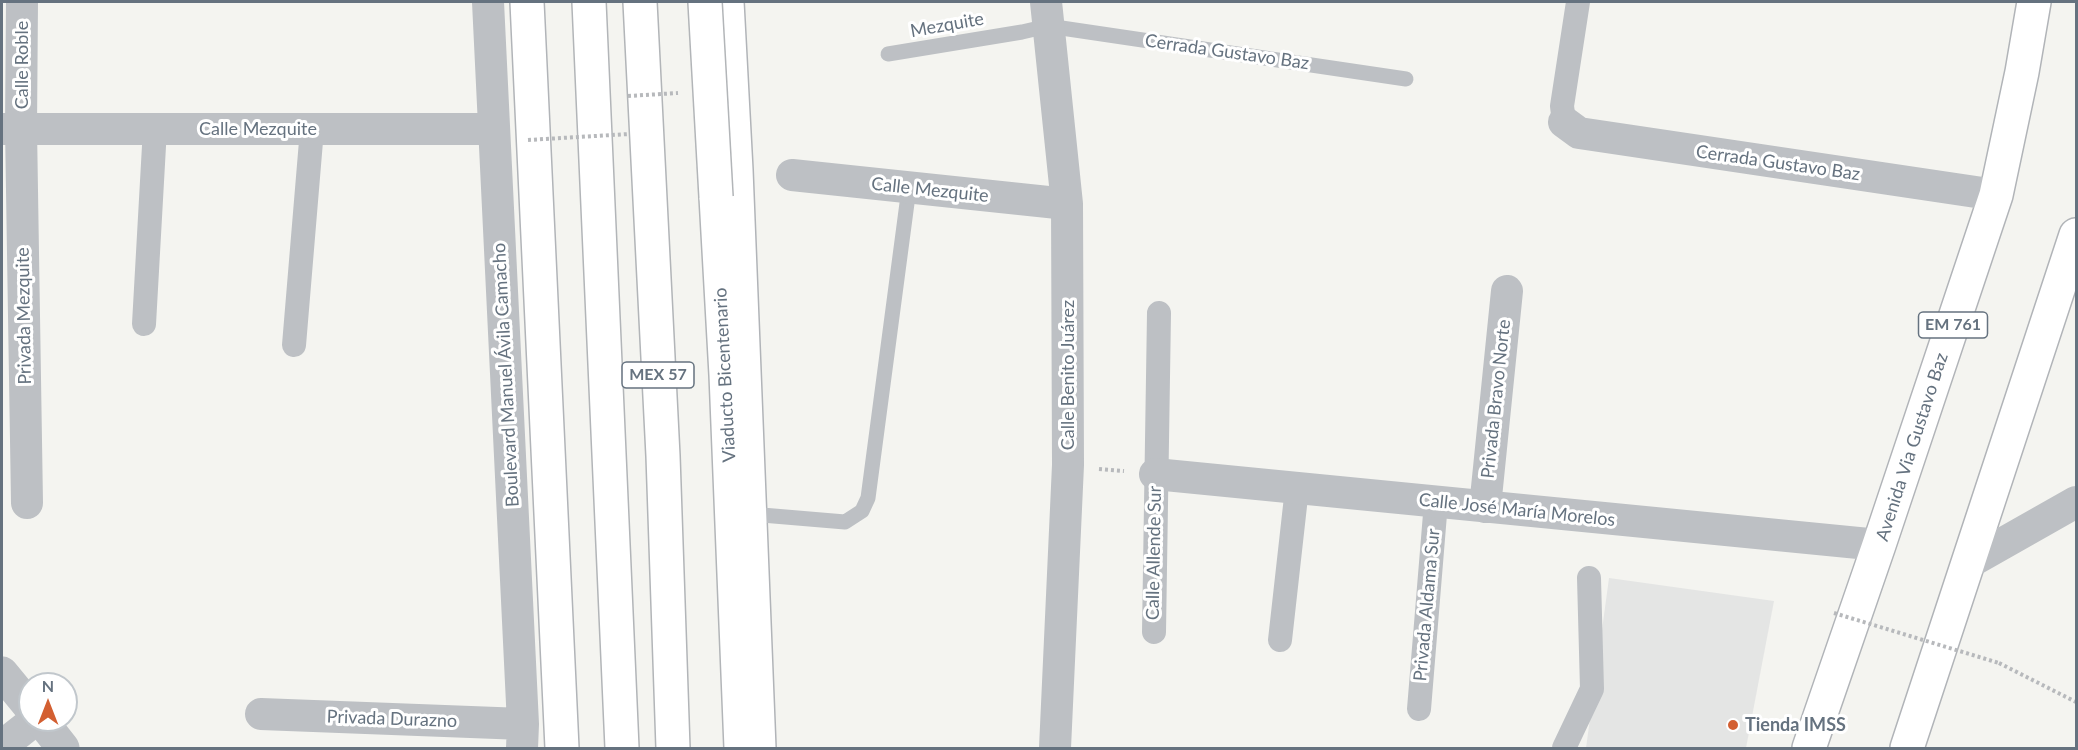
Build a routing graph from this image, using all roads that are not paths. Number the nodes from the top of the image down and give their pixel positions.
1 (22, 2) edge
2 (488, 2) edge
3 (527, 2) edge
4 (589, 2) edge
5 (640, 2) edge
6 (705, 2) edge
7 (727, 2) edge
8 (1578, 2) edge
9 (2034, 2) edge
10 (1047, 14) edge
11 (888, 54) dead end
12 (1406, 79) dead end
13 (1564, 122) joint
14 (155, 128) junction
15 (11, 129) edge
16 (312, 129) junction
17 (494, 129) junction
18 (792, 175) dead end
19 (909, 188) junction
20 (1996, 195) junction
21 (1067, 204) junction
22 (2076, 235) edge
23 (1507, 291) dead end
24 (1159, 313) dead end
25 (144, 324) dead end
26 (294, 345) dead end
27 (1155, 474) junction
28 (1297, 488) junction
29 (1436, 502) junction
30 (2076, 502) edge
31 (27, 503) dead end
32 (1485, 507) junction
33 (750, 514) junction
34 (1880, 545) junction
35 (1970, 562) junction
36 (1589, 578) dead end
37 (1154, 632) dead end
38 (1280, 640) dead end
39 (2, 673) edge
40 (18, 692) edge
41 (1419, 709) dead end
42 (261, 714) dead end
43 (20, 732) edge
44 (50, 732) edge
45 (522, 736) edge
46 (2, 746) edge
47 (63, 748) edge
48 (562, 748) edge
49 (622, 748) edge
50 (673, 748) edge
51 (741, 748) edge
52 (759, 748) edge
53 (1055, 748) edge
54 (1564, 748) edge
55 (1809, 748) edge
56 (1907, 748) edge

1 - 15 street, Calle Roble
2 - 17 street, Boulevard Manuel Ávila Camacho
3 - 48 main road, Boulevard Manuel Ávila Camacho
4 - 49 main road, MEX 57
5 - 50 main road, MEX 57
6 - 51 main road, Viaducto Bicentenario, bridge
7 - 33 main road
8 - 13 street
9 - 20 main road, Avenida Via Gustavo Baz / EM 761
10 - 11 lane, Mezquite
10 - 12 lane, Cerrada Gustavo Baz
10 - 21 street, Calle Benito Juárez
13 - 20 street, Cerrada Gustavo Baz
14 - 15 street, Calle Mezquite
14 - 16 street, Calle Mezquite
14 - 25 street
15 - 31 street, Privada Mezquite
16 - 17 street, Calle Mezquite
16 - 26 street
17 - 45 street, Boulevard Manuel Ávila Camacho
18 - 19 street, Calle Mezquite
19 - 21 street, Calle Mezquite
19 - 33 lane
20 - 34 main road, Avenida Via Gustavo Baz / EM 761
21 - 53 street, Calle Benito Juárez
22 - 35 main road
23 - 32 street, Privada Bravo Norte
24 - 27 street, Calle Allende Sur
27 - 28 street, Calle José María Morelos
27 - 37 street, Calle Allende Sur
28 - 29 street, Calle José María Morelos
28 - 38 street
29 - 32 street, Calle José María Morelos
29 - 41 street, Privada Aldama Sur
30 - 35 street
32 - 34 street, Calle José María Morelos
33 - 52 main road
34 - 55 main road, Avenida Via Gustavo Baz / EM 761
35 - 56 main road
36 - 54 street
39 - 40 street
42 - 45 street, Privada Durazno
43 - 46 street
44 - 47 street

